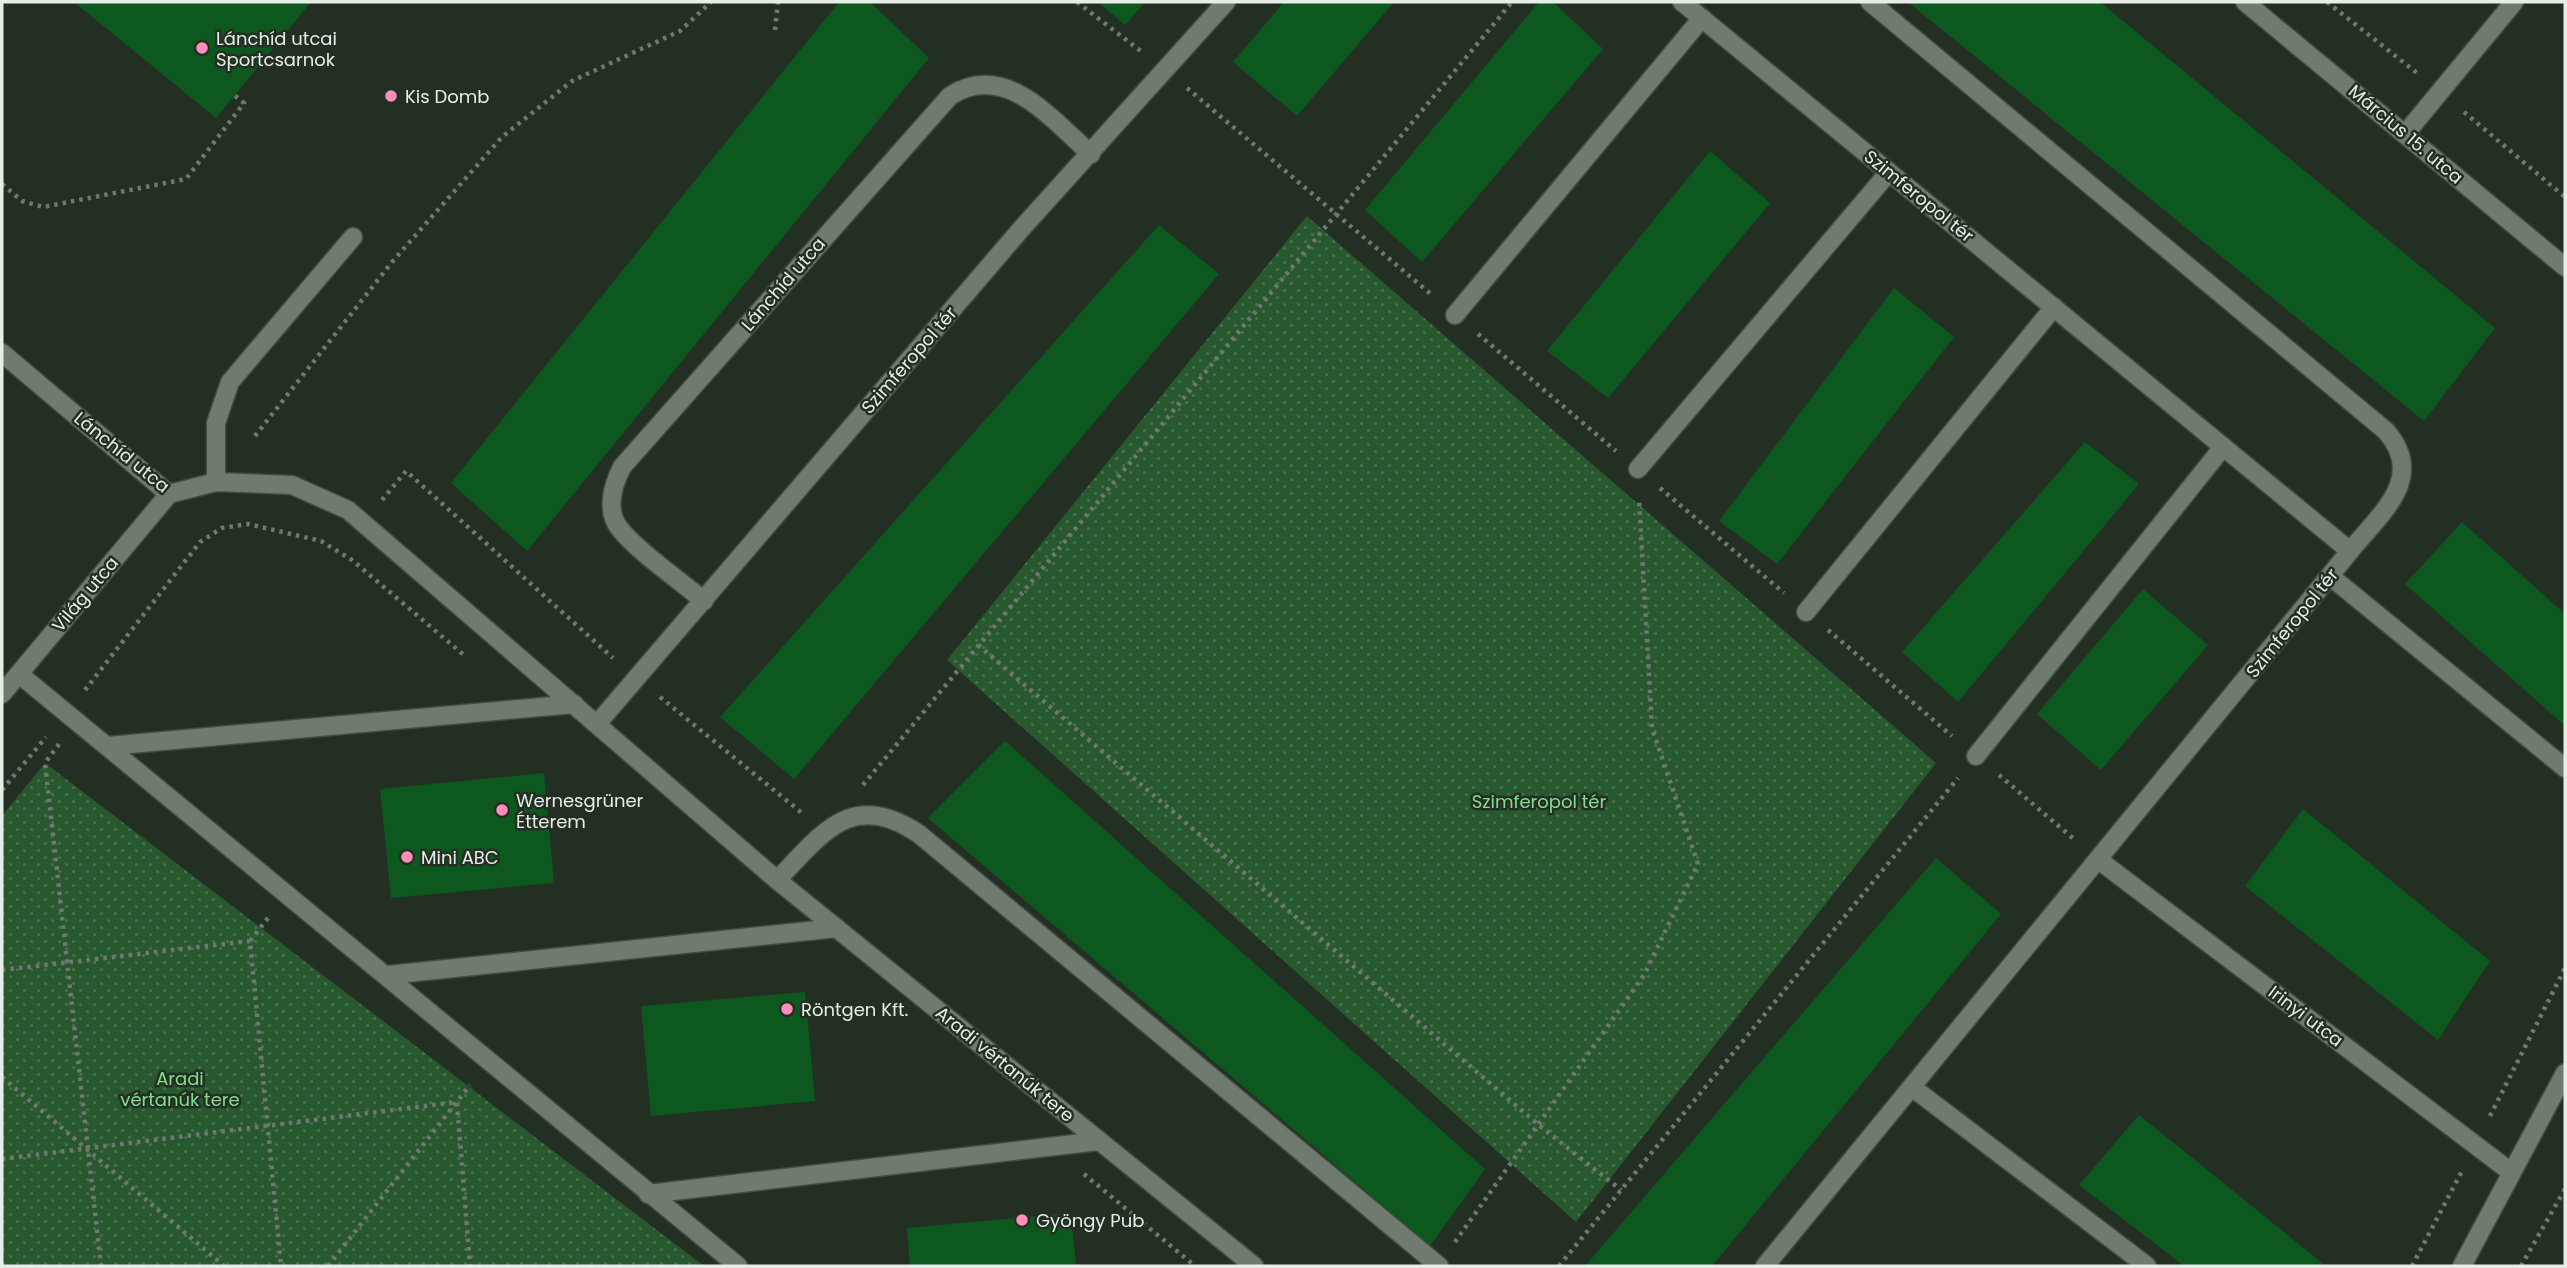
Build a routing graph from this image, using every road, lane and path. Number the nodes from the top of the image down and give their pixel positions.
1 (711, 2) edge
2 (778, 2) edge
3 (1077, 2) edge
4 (1226, 2) edge
5 (1512, 2) edge
6 (1682, 2) edge
7 (1870, 2) edge
8 (2245, 2) edge
9 (2514, 2) edge
10 (1702, 18) junction
11 (775, 30) dead end
12 (1166, 69) junction
13 (234, 95) dead end
14 (2406, 133) junction
15 (1091, 154) junction
16 (1889, 172) junction
17 (2, 184) edge
18 (1335, 213) junction
19 (353, 237) dead end
20 (2565, 267) edge
21 (2054, 307) junction
22 (1455, 314) junction
23 (2, 353) edge
24 (255, 436) dead end
25 (2223, 447) junction
26 (1638, 469) junction
27 (406, 471) dead end
28 (216, 482) junction
29 (169, 494) junction
30 (2350, 551) junction
31 (2330, 576) junction
32 (704, 601) junction
33 (1806, 612) junction
34 (978, 645) junction
35 (475, 665) dead end
36 (19, 674) junction
37 (637, 679) junction
38 (2, 694) edge
39 (574, 704) junction
40 (72, 717) junction
41 (597, 724) junction
42 (108, 746) junction
43 (1976, 756) junction
44 (2565, 768) edge
45 (2, 790) edge
46 (859, 790) dead end
47 (825, 832) junction
48 (2100, 860) junction
49 (777, 880) junction
50 (836, 928) junction
51 (67, 962) junction
52 (2, 970) edge
53 (388, 975) junction
54 (2565, 1073) edge
55 (2, 1077) edge
56 (1913, 1088) junction
57 (457, 1102) junction
58 (1540, 1126) junction
59 (268, 1127) junction
60 (1099, 1141) junction
61 (1051, 1146) junction
62 (88, 1149) junction
63 (2, 1159) edge
64 (2511, 1172) junction
65 (2565, 1189) edge
66 (1621, 1190) junction
67 (648, 1194) junction
68 (101, 1266) edge
69 (224, 1266) edge
70 (281, 1266) edge
71 (328, 1266) edge
72 (470, 1266) edge
73 (738, 1266) edge
74 (1195, 1266) edge
75 (1254, 1266) edge
76 (1439, 1266) edge
77 (1559, 1266) edge
78 (1765, 1266) edge
79 (2145, 1266) edge
80 (2462, 1266) edge
81 (2521, 1266) edge

1 - 24 path
2 - 11 path
3 - 12 path
4 - 12 street, Szimferopol tér
5 - 18 path
6 - 10 street, Szimferopol tér
7 - 30 street
8 - 14 street, Március 15. utca
9 - 14 street
10 - 16 street, Szimferopol tér
10 - 22 street
12 - 15 street, Szimferopol tér
12 - 18 path
13 - 17 path
14 - 20 street, Március 15. utca
15 - 32 street, Szimferopol tér
15 - 32 street, Lánchíd utca
16 - 21 street, Szimferopol tér
16 - 26 street
18 - 22 path
18 - 34 path
19 - 28 street
21 - 25 street, Szimferopol tér
21 - 33 street
22 - 26 path
23 - 29 street, Lánchíd utca
25 - 30 street, Szimferopol tér
25 - 43 street
26 - 33 path
26 - 58 path
27 - 37 path
28 - 29 street, Lánchíd utca
28 - 39 street, Lánchíd utca
29 - 36 street, Világ utca
30 - 31 street, Szimferopol tér
31 - 44 street
31 - 48 street, Szimferopol tér
32 - 37 street, Szimferopol tér
33 - 43 path
34 - 46 path
34 - 58 path
35 - 40 path
36 - 38 street, Világ utca
36 - 40 street
37 - 41 street, Szimferopol tér
37 - 47 path
39 - 41 street, Lánchíd utca
39 - 42 street
40 - 42 street
40 - 45 path
40 - 51 path
41 - 49 street, Aradi vértanúk tere
42 - 53 street
43 - 48 path
43 - 66 path
47 - 49 street
47 - 76 street
48 - 56 street, Szimferopol tér
48 - 64 street, Irinyi utca
49 - 50 street, Aradi vértanúk tere
50 - 53 street
50 - 60 street, Aradi vértanúk tere
51 - 52 path
51 - 59 path
51 - 62 path
53 - 67 street
54 - 64 street
55 - 62 path
56 - 78 street, Szimferopol tér
56 - 79 street
57 - 59 path
57 - 71 path
57 - 72 path
58 - 66 path
58 - 76 path
59 - 62 path
59 - 70 path
60 - 61 street
60 - 75 street, Aradi vértanúk tere
61 - 67 street
61 - 74 path
62 - 63 path
62 - 68 path
62 - 69 path
64 - 80 street
65 - 81 path
66 - 77 path
67 - 73 street

